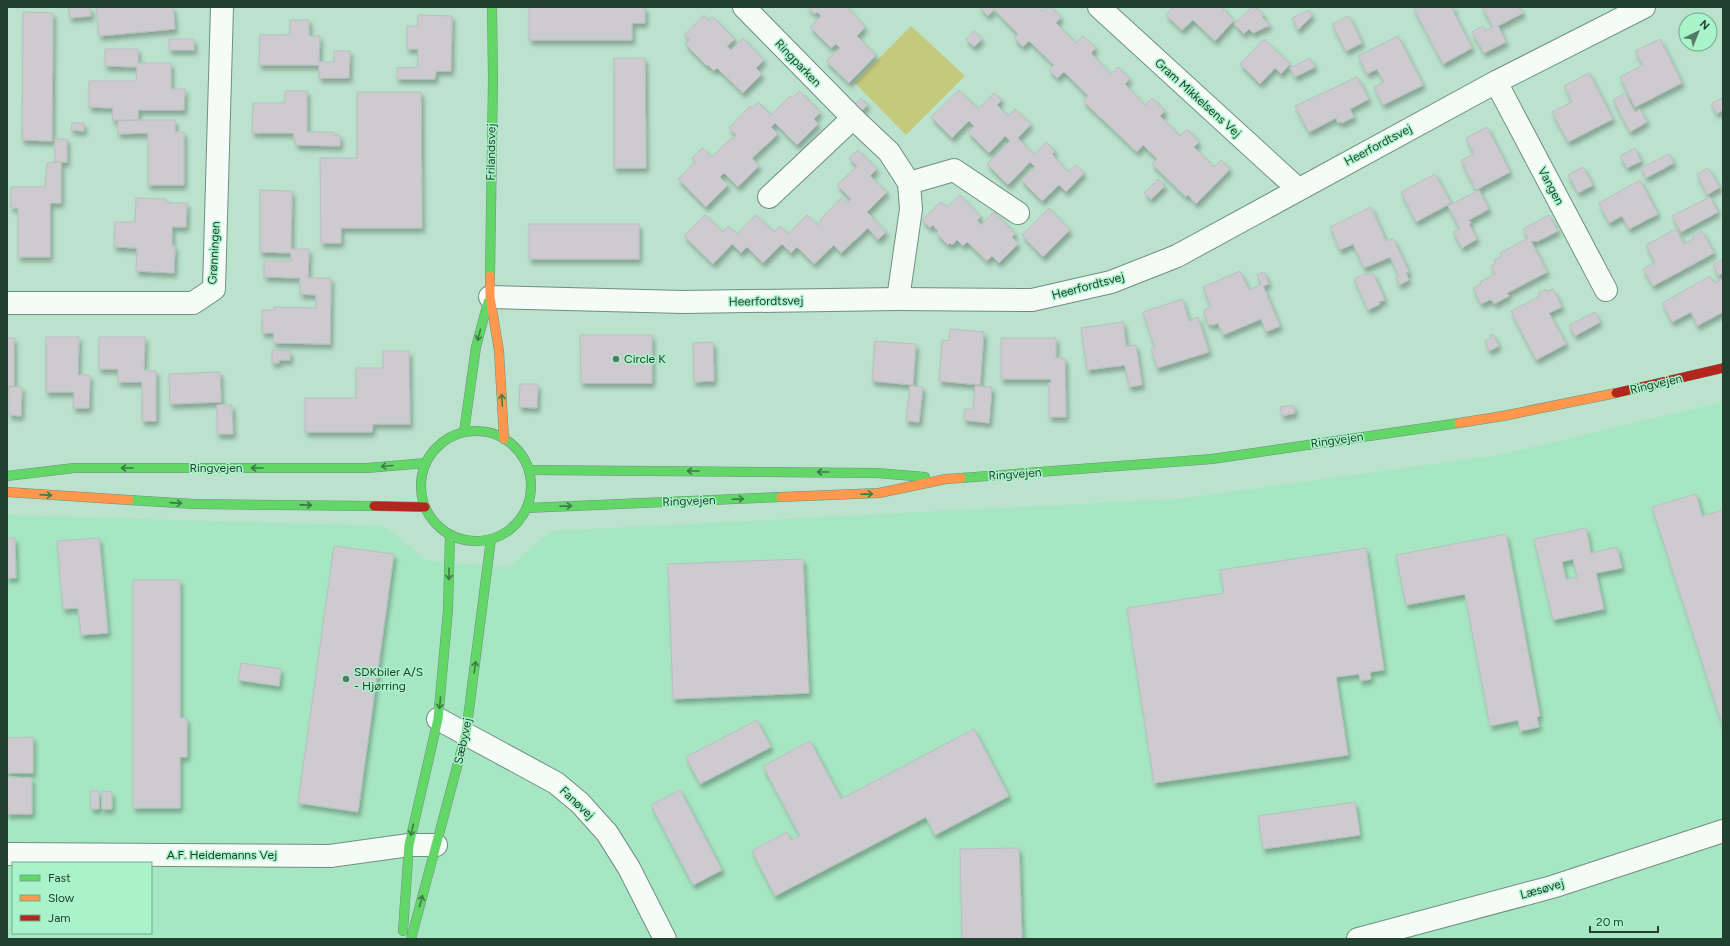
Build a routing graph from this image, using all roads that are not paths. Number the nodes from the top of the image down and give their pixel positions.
1 (222, 7) edge
2 (492, 7) edge
3 (744, 7) edge
4 (1099, 7) edge
5 (1644, 7) edge
6 (1496, 82) junction
7 (853, 118) junction
8 (910, 183) junction
9 (1298, 189) junction
10 (769, 197) dead end
11 (1018, 213) dead end
12 (1606, 290) dead end
13 (490, 297) junction
14 (898, 299) junction
15 (7, 303) edge
16 (1723, 368) edge
17 (464, 432) junction
18 (504, 439) junction
19 (426, 463) junction
20 (529, 470) junction
21 (7, 476) edge
22 (946, 479) junction
23 (7, 492) edge
24 (425, 507) junction
25 (527, 508) junction
26 (450, 535) junction
27 (491, 539) junction
28 (438, 719) junction
29 (466, 734) junction
30 (1723, 831) edge
31 (409, 845) junction
32 (436, 845) junction
33 (7, 854) edge
34 (402, 939) edge
35 (411, 939) edge
36 (665, 939) edge
37 (1358, 939) edge

1 - 15 street, Grønningen
2 - 13 main road, Frilandsvej
3 - 7 street, Ringparken
4 - 9 street, Gram Mikkelsens Vej
5 - 6 street, Heerfordtsvej
6 - 9 street, Heerfordtsvej
6 - 12 street, Vangen
7 - 8 street, Ringparken
7 - 10 street
8 - 11 street
8 - 14 street
9 - 14 street, Heerfordtsvej
13 - 14 street, Heerfordtsvej
13 -> 17 main road, Frilandsvej
18 -> 13 main road, Frilandsvej
16 - 22 main road, Ringvejen
17 - 18 main road
17 - 19 main road
18 - 20 main road
19 -> 21 main road, Ringvejen
19 - 24 main road
22 -> 20 main road, Ringvejen
20 - 25 main road
25 -> 22 main road, Ringvejen
23 -> 24 main road
24 - 26 main road
25 - 27 main road
26 - 27 main road
26 -> 28 main road
29 -> 27 main road, Sæbyvej
28 - 29 street, Fanøvej
28 -> 31 main road
29 - 32 main road, Sæbyvej
29 - 36 street, Fanøvej
30 - 37 street, Læsøvej
31 - 32 street, A.F. Heidemanns Vej
31 - 33 street, A.F. Heidemanns Vej
31 - 34 main road
35 -> 32 main road, Sæbyvej

